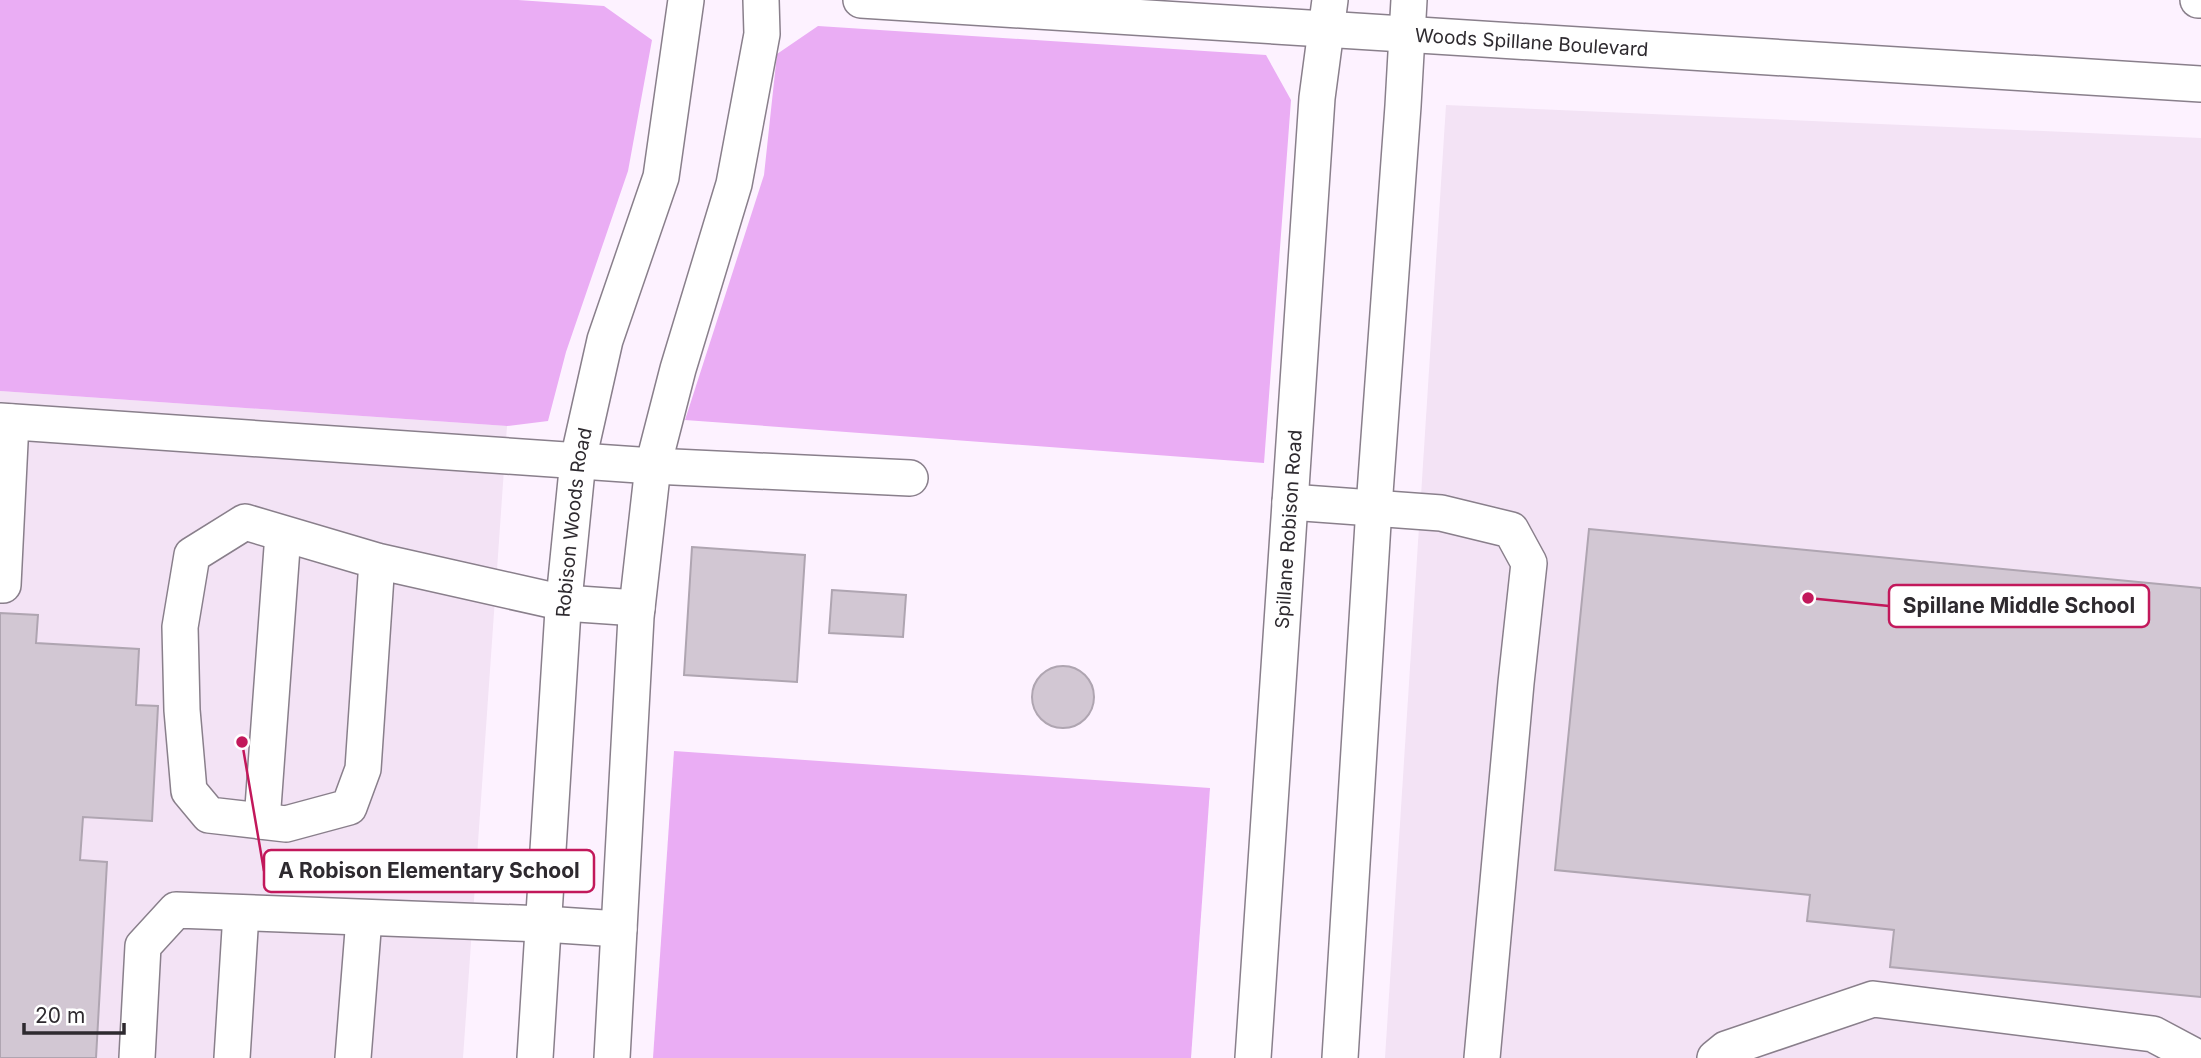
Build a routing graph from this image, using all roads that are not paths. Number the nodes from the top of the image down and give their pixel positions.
1 (686, 0) edge
2 (761, 0) edge
3 (861, 0) edge
4 (1328, 14) edge
5 (1408, 17) edge
6 (2201, 84) edge
7 (6, 422) edge
8 (578, 460) junction
9 (653, 466) junction
10 (910, 478) dead end
11 (1290, 502) junction
12 (1374, 507) junction
13 (283, 534) junction
14 (377, 561) junction
15 (0, 585) edge
16 (564, 603) junction
17 (637, 608) junction
18 (262, 821) junction
19 (241, 913) junction
20 (364, 918) junction
21 (544, 924) junction
22 (619, 929) junction
23 (137, 1058) edge
24 (232, 1058) edge
25 (353, 1058) edge
26 (535, 1058) edge
27 (612, 1058) edge
28 (1252, 1058) edge
29 (1340, 1058) edge
30 (1482, 1058) edge
31 (1715, 1058) edge
32 (2197, 1058) edge

1 - 8 street, Robison Woods Road
2 - 9 street
3 - 4 street, Woods Spillane Boulevard
4 - 5 street, Woods Spillane Boulevard
4 - 11 street, Spillane Robison Road
5 - 6 street, Woods Spillane Boulevard
5 - 12 street
7 - 8 street
7 - 15 street
8 - 9 street
8 - 16 street, Robison Woods Road
9 - 10 street
9 - 17 street
11 - 12 street
11 - 28 street, Spillane Robison Road
12 - 29 street
12 - 30 street
13 - 14 street
13 - 18 street
13 - 18 street
14 - 16 street
14 - 18 street
16 - 17 street
16 - 21 street, Robison Woods Road
17 - 22 street
19 - 20 street
19 - 23 street
19 - 24 street
20 - 21 street
20 - 25 street
21 - 22 street
21 - 26 street, Robison Woods Road
22 - 27 street
31 - 32 street

